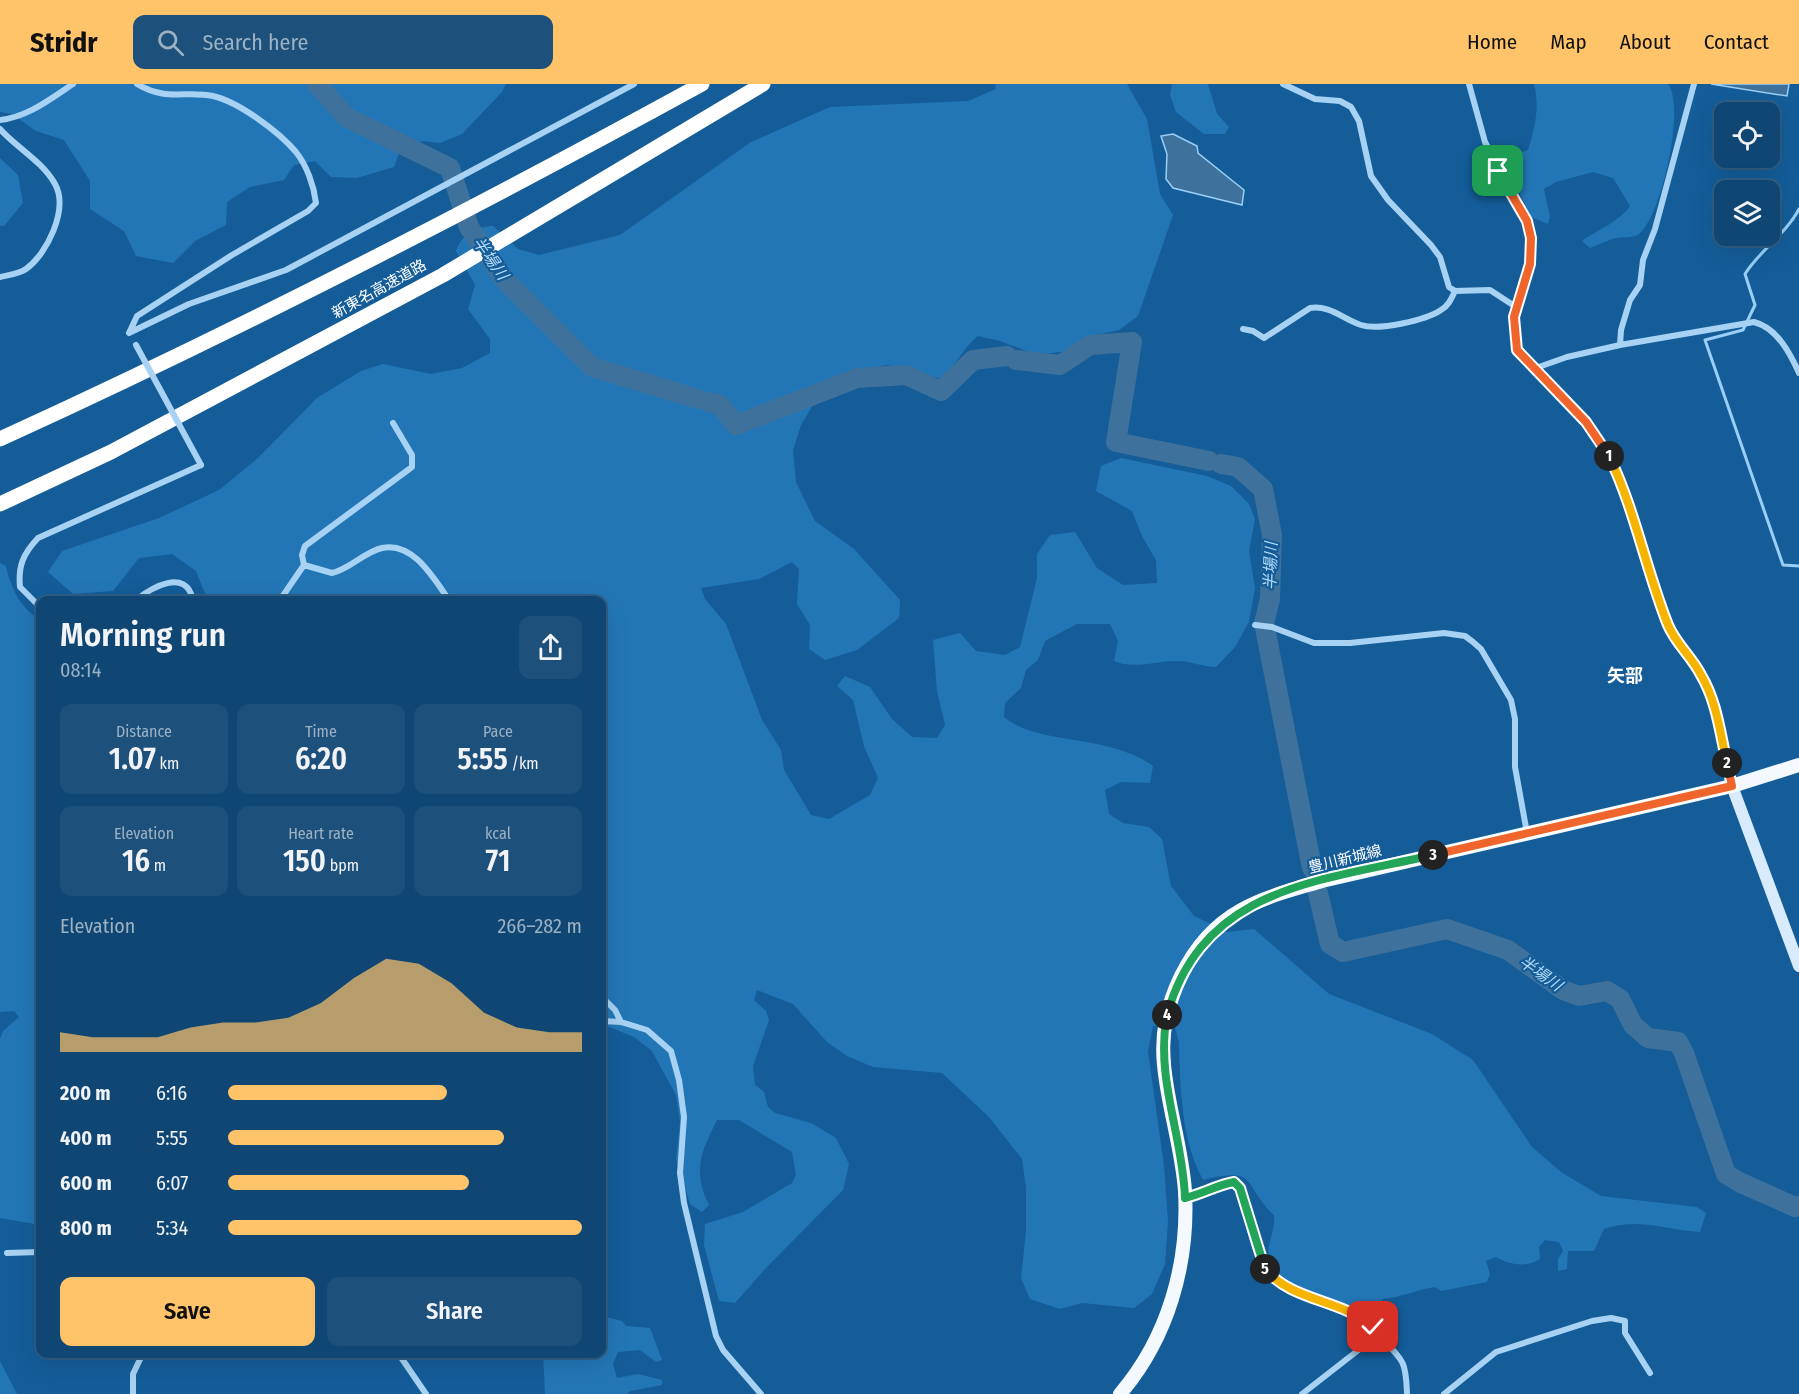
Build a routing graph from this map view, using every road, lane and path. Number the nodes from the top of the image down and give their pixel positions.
1 (73, 84) edge
2 (137, 84) edge
3 (634, 84) edge
4 (702, 84) edge
5 (763, 84) edge
6 (1283, 84) edge
7 (1469, 84) edge
8 (1694, 84) edge
9 (0, 120) edge
10 (0, 129) edge
11 (0, 277) edge
12 (1455, 291) junction
13 (1516, 307) junction
14 (1243, 329) dead end
15 (129, 333) junction
16 (1620, 345) junction
17 (1533, 369) junction
18 (1799, 373) edge
19 (393, 423) dead end
20 (0, 439) edge
21 (0, 504) edge
22 (304, 565) junction
23 (141, 596) edge
24 (190, 596) edge
25 (283, 596) edge
26 (446, 596) edge
27 (36, 603) edge
28 (1256, 625) dead end
29 (1799, 765) edge
30 (1732, 786) junction
31 (1527, 833) junction
32 (1799, 966) edge
33 (606, 1001) edge
34 (606, 1021) edge
35 (621, 1022) junction
36 (1185, 1198) junction
37 (36, 1252) edge
38 (7, 1253) dead end
39 (1379, 1334) junction
40 (141, 1358) edge
41 (401, 1358) edge
42 (1650, 1373) dead end
43 (133, 1394) edge
44 (426, 1394) edge
45 (761, 1394) edge
46 (1120, 1394) edge
47 (1302, 1394) edge
48 (1407, 1394) edge
49 (1444, 1394) edge

1 - 9 street
2 - 15 street
3 - 15 street
4 - 20 highway, 新東名高速道路
5 - 21 highway, 新東名高速道路
6 - 12 street
7 - 13 street
8 - 16 street
10 - 11 street
12 - 13 street
12 - 14 street
13 - 17 street
15 - 27 street, bridge
16 - 17 street
16 - 18 street
17 - 30 street
19 - 22 street
22 - 25 street
22 - 26 street
23 - 24 street
28 - 31 street
29 - 30 main road, 豊川新城線
30 - 31 main road, 豊川新城線
30 - 32 street
31 - 36 main road, 豊川新城線
33 - 35 street
34 - 35 street
35 - 45 street
36 - 39 street
36 - 46 main road, 豊川新城線
37 - 38 street
39 - 47 street
39 - 48 street
40 - 43 street
41 - 44 street
42 - 49 street

